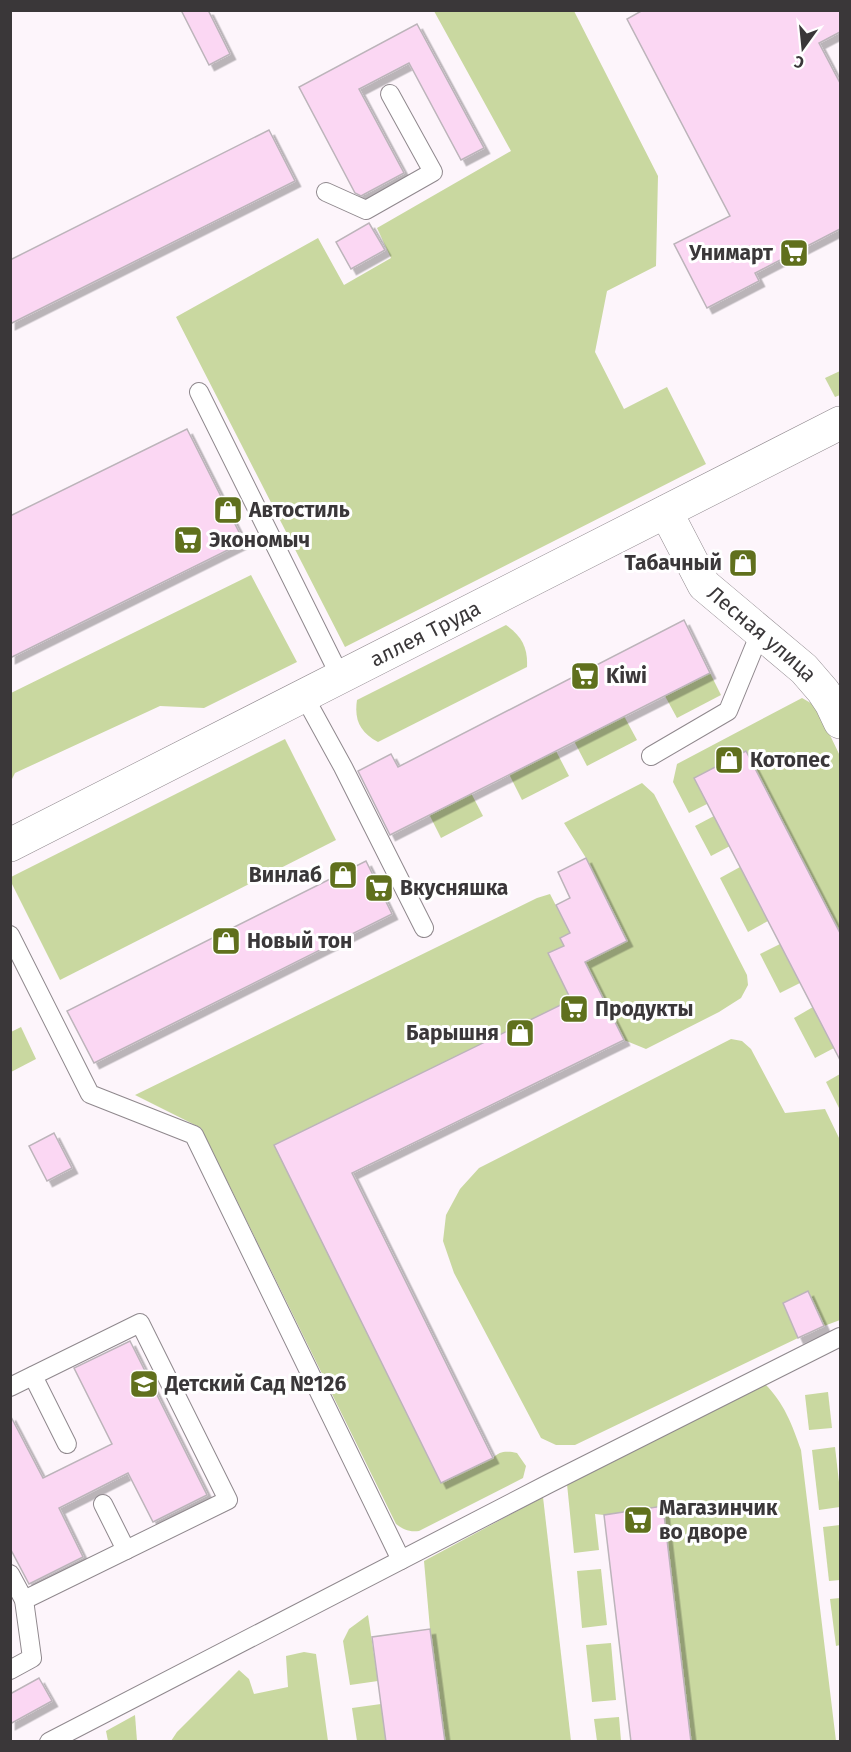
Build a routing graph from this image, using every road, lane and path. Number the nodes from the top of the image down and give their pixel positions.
1 (390, 94) dead end
2 (326, 192) dead end
3 (198, 392) dead end
4 (840, 423) edge
5 (666, 512) junction
6 (760, 633) junction
7 (341, 678) junction
8 (304, 696) junction
9 (840, 722) edge
10 (651, 756) dead end
11 (10, 845) edge
12 (424, 928) dead end
13 (10, 936) edge
14 (840, 1337) edge
15 (33, 1376) junction
16 (10, 1388) edge
17 (67, 1444) dead end
18 (103, 1504) dead end
19 (126, 1550) junction
20 (401, 1560) junction
21 (10, 1574) edge
22 (24, 1600) junction
23 (10, 1670) edge
24 (49, 1742) edge

1 - 2 lane
3 - 7 lane
4 - 5 street, аллея Труда
5 - 6 street, Лесная улица
5 - 7 street, аллея Труда
6 - 9 street, Лесная улица
6 - 10 lane
7 - 8 street, аллея Труда
8 - 11 street, аллея Труда
8 - 12 lane
13 - 20 lane
14 - 20 lane
15 - 16 lane
15 - 17 lane
15 - 19 lane
18 - 19 lane
19 - 22 lane
20 - 24 lane
21 - 22 lane
22 - 23 lane

